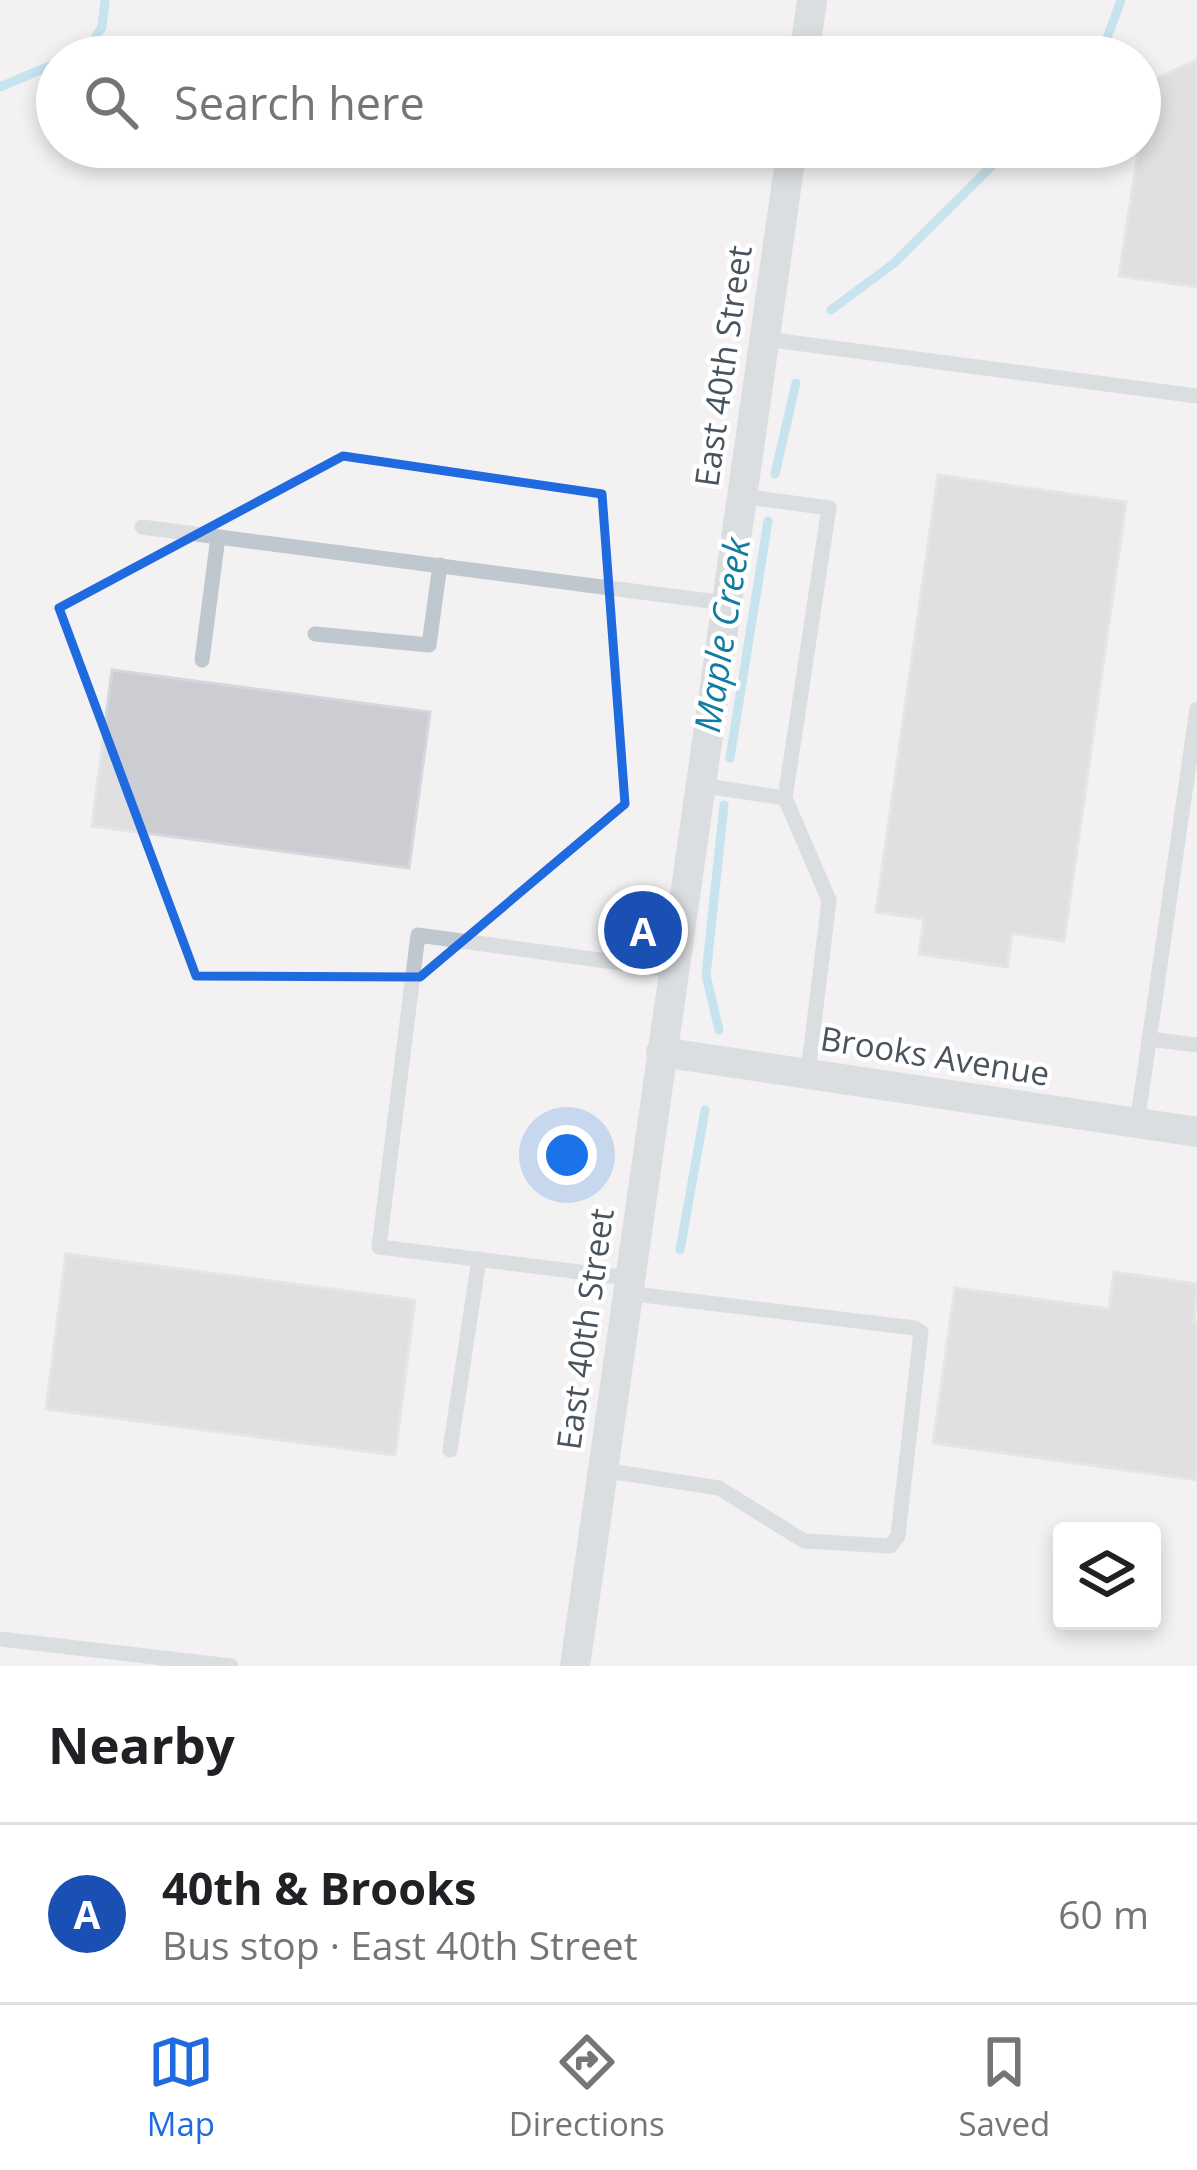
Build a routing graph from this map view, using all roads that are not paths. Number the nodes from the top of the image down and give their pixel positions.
1 (812, 0) edge
2 (807, 36) edge
3 (789, 168) edge
4 (765, 339) junction
5 (1197, 396) edge
6 (741, 496) junction
7 (142, 527) dead end
8 (218, 537) junction
9 (440, 565) junction
10 (724, 603) junction
11 (315, 634) dead end
12 (202, 660) dead end
13 (1197, 709) edge
14 (699, 785) junction
15 (785, 798) junction
16 (672, 970) junction
17 (1149, 1039) junction
18 (1197, 1045) edge
19 (662, 1052) junction
20 (808, 1072) junction
21 (1137, 1124) junction
22 (1197, 1132) edge
23 (479, 1259) junction
24 (627, 1286) junction
25 (450, 1450) dead end
26 (602, 1470) junction
27 (0, 1639) edge
28 (231, 1666) edge
29 (575, 1666) edge

1 - 2 street
3 - 4 street, East 40th Street
4 - 5 lane
4 - 6 street, East 40th Street
6 - 10 street, East 40th Street
6 - 15 lane
7 - 8 lane
8 - 9 lane
8 - 12 lane
9 - 10 lane
9 - 11 lane
10 - 14 street, East 40th Street
13 - 17 lane
14 - 15 lane
14 - 16 street, East 40th Street
15 - 20 lane
16 - 19 street, East 40th Street
16 - 23 lane
17 - 18 lane
17 - 21 lane
19 - 20 street, Brooks Avenue
19 - 24 street, East 40th Street
20 - 21 street, Brooks Avenue
21 - 22 street, Brooks Avenue
23 - 24 lane
23 - 25 lane
24 - 26 street, East 40th Street
24 - 26 lane
26 - 29 street, East 40th Street
27 - 28 lane

